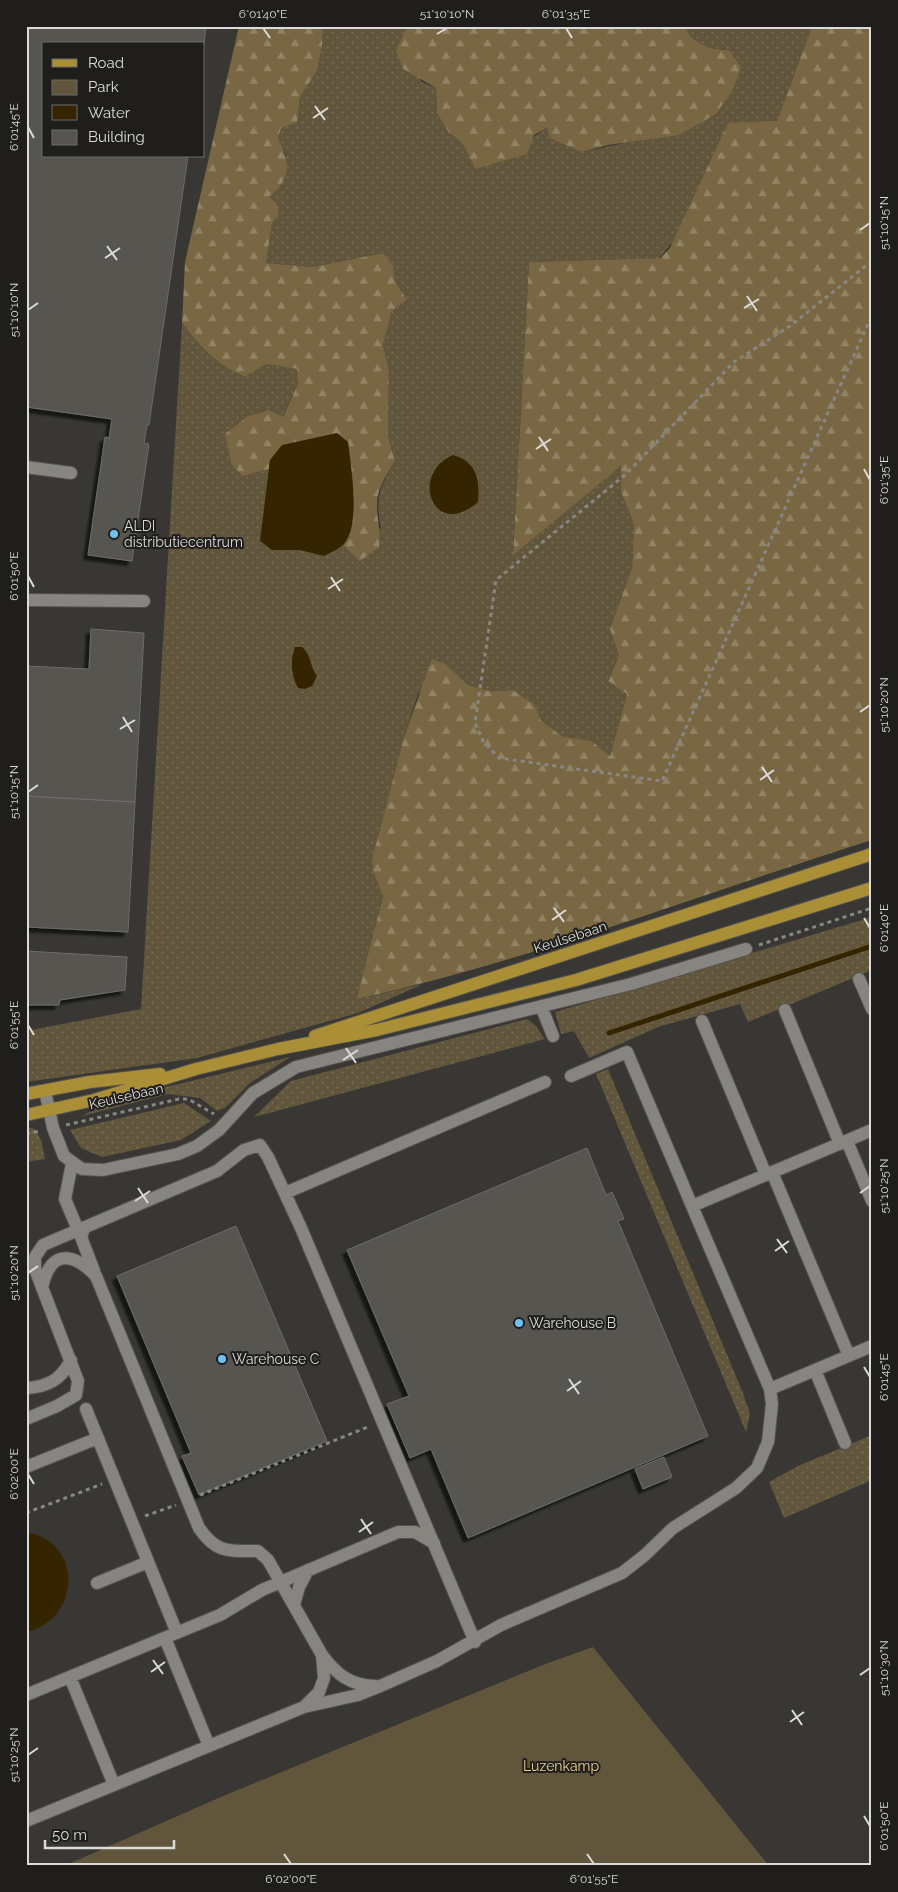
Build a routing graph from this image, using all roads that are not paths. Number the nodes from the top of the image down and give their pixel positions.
1 (26, 467) edge
2 (71, 472) dead end
3 (26, 600) edge
4 (144, 601) dead end
5 (872, 854) edge
6 (872, 888) edge
7 (746, 949) road end
8 (859, 979) dead end
9 (541, 1006) junction
10 (872, 1009) edge
11 (785, 1010) dead end
12 (702, 1021) dead end
13 (553, 1036) dead end
14 (278, 1049) junction
15 (196, 1069) junction
16 (571, 1076) dead end
17 (545, 1082) dead end
18 (45, 1091) junction
19 (26, 1094) edge
20 (50, 1110) junction
21 (26, 1115) edge
22 (872, 1130) edge
23 (843, 1142) junction
24 (72, 1163) junction
25 (769, 1174) junction
26 (285, 1193) junction
27 (872, 1200) edge
28 (692, 1206) junction
29 (81, 1231) junction
30 (42, 1245) junction
31 (26, 1250) edge
32 (96, 1276) junction
33 (42, 1288) junction
34 (872, 1346) edge
35 (849, 1356) junction
36 (71, 1360) junction
37 (815, 1370) junction
38 (26, 1388) edge
39 (770, 1389) junction
40 (86, 1409) dead end
41 (30, 1416) edge
42 (98, 1438) junction
43 (845, 1443) dead end
44 (26, 1467) edge
45 (434, 1543) junction
46 (148, 1562) junction
47 (308, 1570) junction
48 (281, 1582) junction
49 (97, 1583) dead end
50 (294, 1605) junction
51 (171, 1635) junction
52 (475, 1642) junction
53 (322, 1655) junction
54 (70, 1677) junction
55 (378, 1686) junction
56 (26, 1695) edge
57 (304, 1707) junction
58 (209, 1746) junction
59 (114, 1785) junction
60 (26, 1821) edge

1 - 2 street
3 - 4 street
5 - 14 main road, Keulsebaan
6 - 14 main road, Keulsebaan
7 - 9 street
8 - 10 street
9 - 13 street
9 - 24 street
11 - 23 street
12 - 25 street
14 - 15 main road, Keulsebaan
15 - 18 main road, Keulsebaan
15 - 20 main road, Keulsebaan
16 - 28 street
17 - 26 street
18 - 19 main road, Keulsebaan
18 - 20 street
20 - 21 main road, Keulsebaan
20 - 24 street
22 - 23 street
23 - 25 street
23 - 27 street
24 - 29 street
25 - 28 street
25 - 35 street
26 - 29 street
26 - 45 street
28 - 39 street
29 - 30 street
29 - 32 street
30 - 31 street
30 - 33 street
32 - 33 street
32 - 48 street
33 - 36 street
34 - 35 street
35 - 37 street
36 - 38 street
36 - 41 street
37 - 39 street
37 - 43 street
39 - 52 street
40 - 42 street
42 - 44 street
42 - 46 street
45 - 47 street
45 - 52 street
46 - 49 street
46 - 51 street
47 - 48 street
47 - 50 street
48 - 50 street
48 - 51 street
50 - 53 street
51 - 54 street
51 - 58 street
52 - 55 street
53 - 55 street
53 - 57 street
54 - 56 street
54 - 59 street
55 - 57 street
57 - 58 street
58 - 59 street
59 - 60 street

